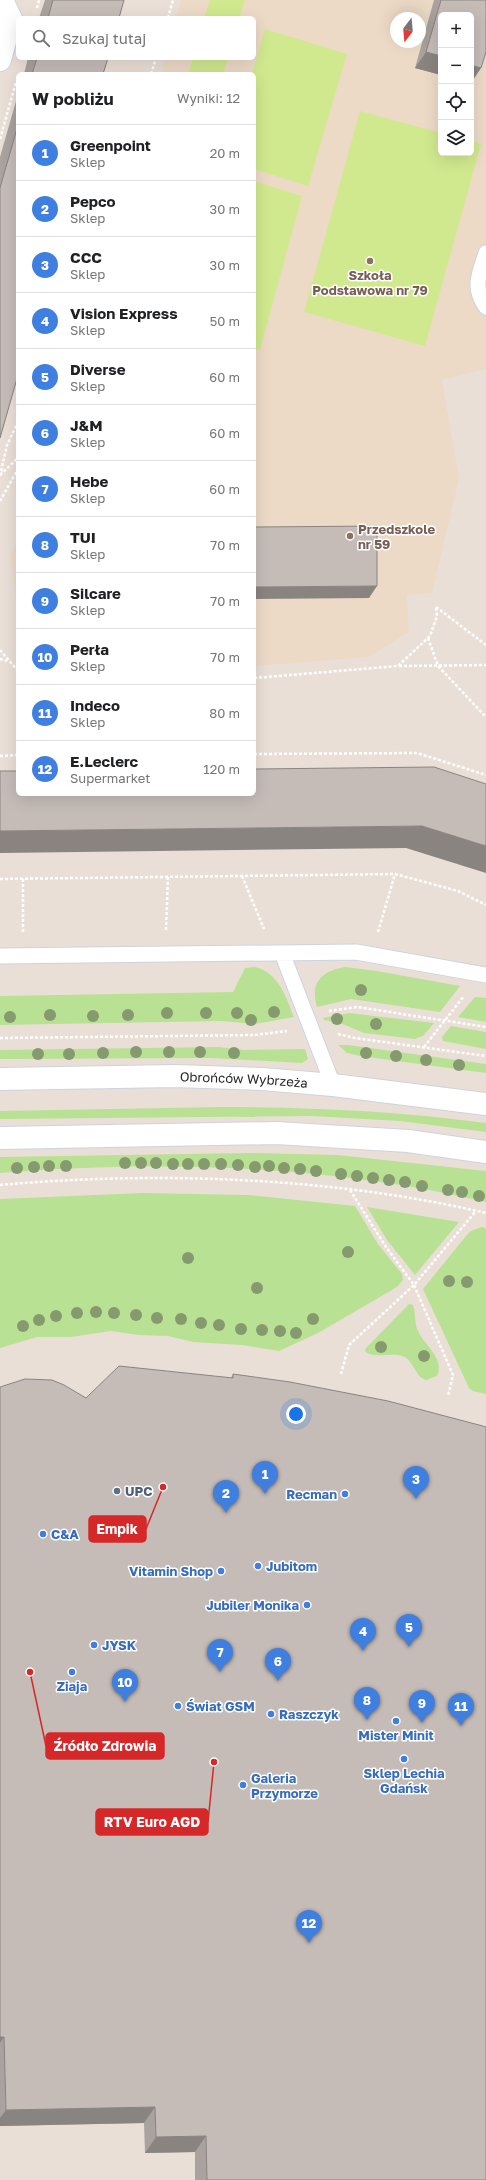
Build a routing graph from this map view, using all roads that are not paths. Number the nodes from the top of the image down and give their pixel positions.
1 (2, 0) edge
2 (0, 60) edge
3 (486, 253) edge
4 (486, 307) edge
5 (278, 953) junction
6 (0, 956) edge
7 (486, 975) edge
8 (0, 1079) edge
9 (333, 1085) junction
10 (486, 1104) edge
11 (0, 1138) edge
12 (486, 1152) edge

1 - 2 main road
3 - 4 lane
5 - 6 lane
5 - 7 lane
5 - 9 lane
8 - 9 main road, Obrońców Wybrzeża
9 - 10 main road, Obrońców Wybrzeża
11 - 12 main road

